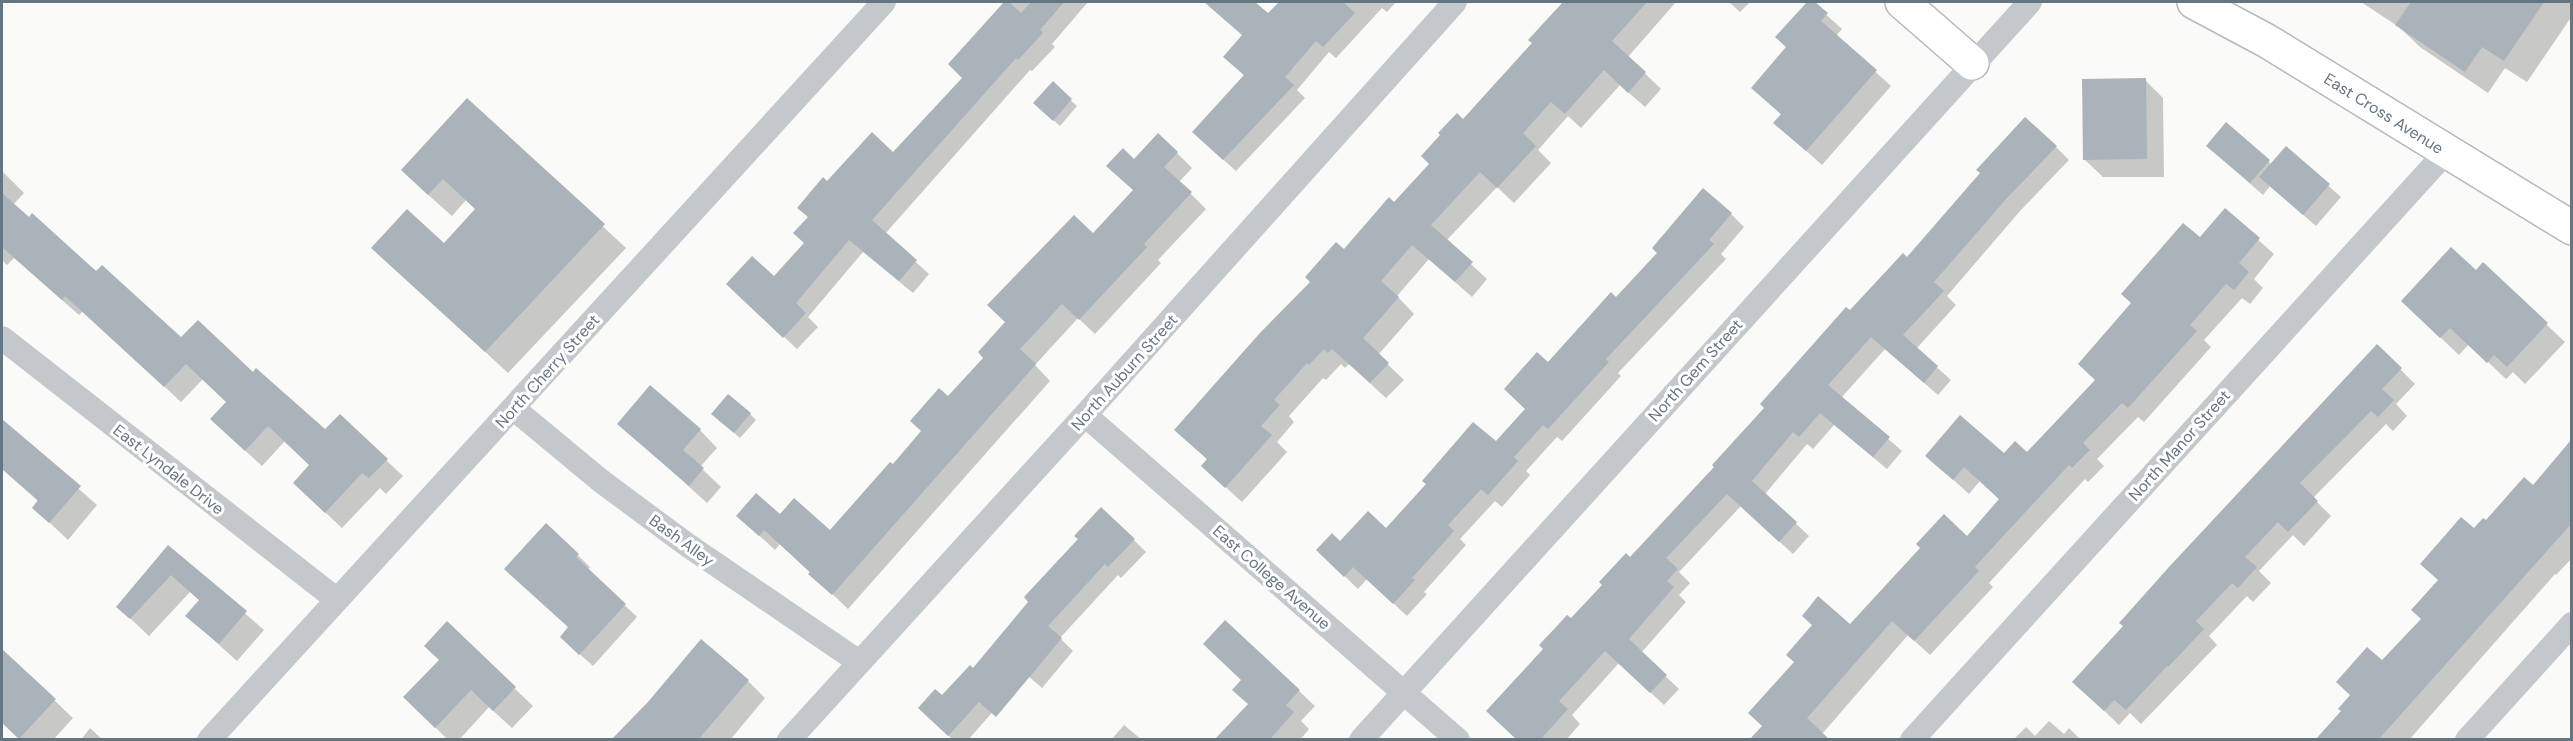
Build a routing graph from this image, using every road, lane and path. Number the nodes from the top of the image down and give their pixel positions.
1 (884, 2) edge
2 (1455, 2) edge
3 (1902, 2) edge
4 (2030, 2) edge
5 (2194, 2) edge
6 (1972, 63) junction
7 (2446, 151) junction
8 (2571, 228) edge
9 (2, 338) edge
10 (513, 408) junction
11 (1085, 415) junction
12 (336, 599) junction
13 (2571, 624) edge
14 (859, 662) junction
15 (1405, 691) junction
16 (209, 740) edge
17 (789, 740) edge
18 (1361, 740) edge
19 (1458, 740) edge
20 (1912, 740) edge
21 (2467, 740) edge

1 - 10 street, North Cherry Street
2 - 11 street, North Auburn Street
3 - 6 street
4 - 6 street, North Gem Street
5 - 7 street, East Cross Avenue
6 - 15 street, North Gem Street
7 - 8 street, East Cross Avenue
7 - 20 street, North Manor Street
9 - 12 street, East Lyndale Drive
10 - 12 street, North Cherry Street
10 - 14 street, Bash Alley
11 - 14 street, North Auburn Street
11 - 15 street, East College Avenue
12 - 16 street, North Cherry Street
13 - 21 street
14 - 17 street, North Auburn Street
15 - 18 street, North Gem Street
15 - 19 street, East College Avenue

